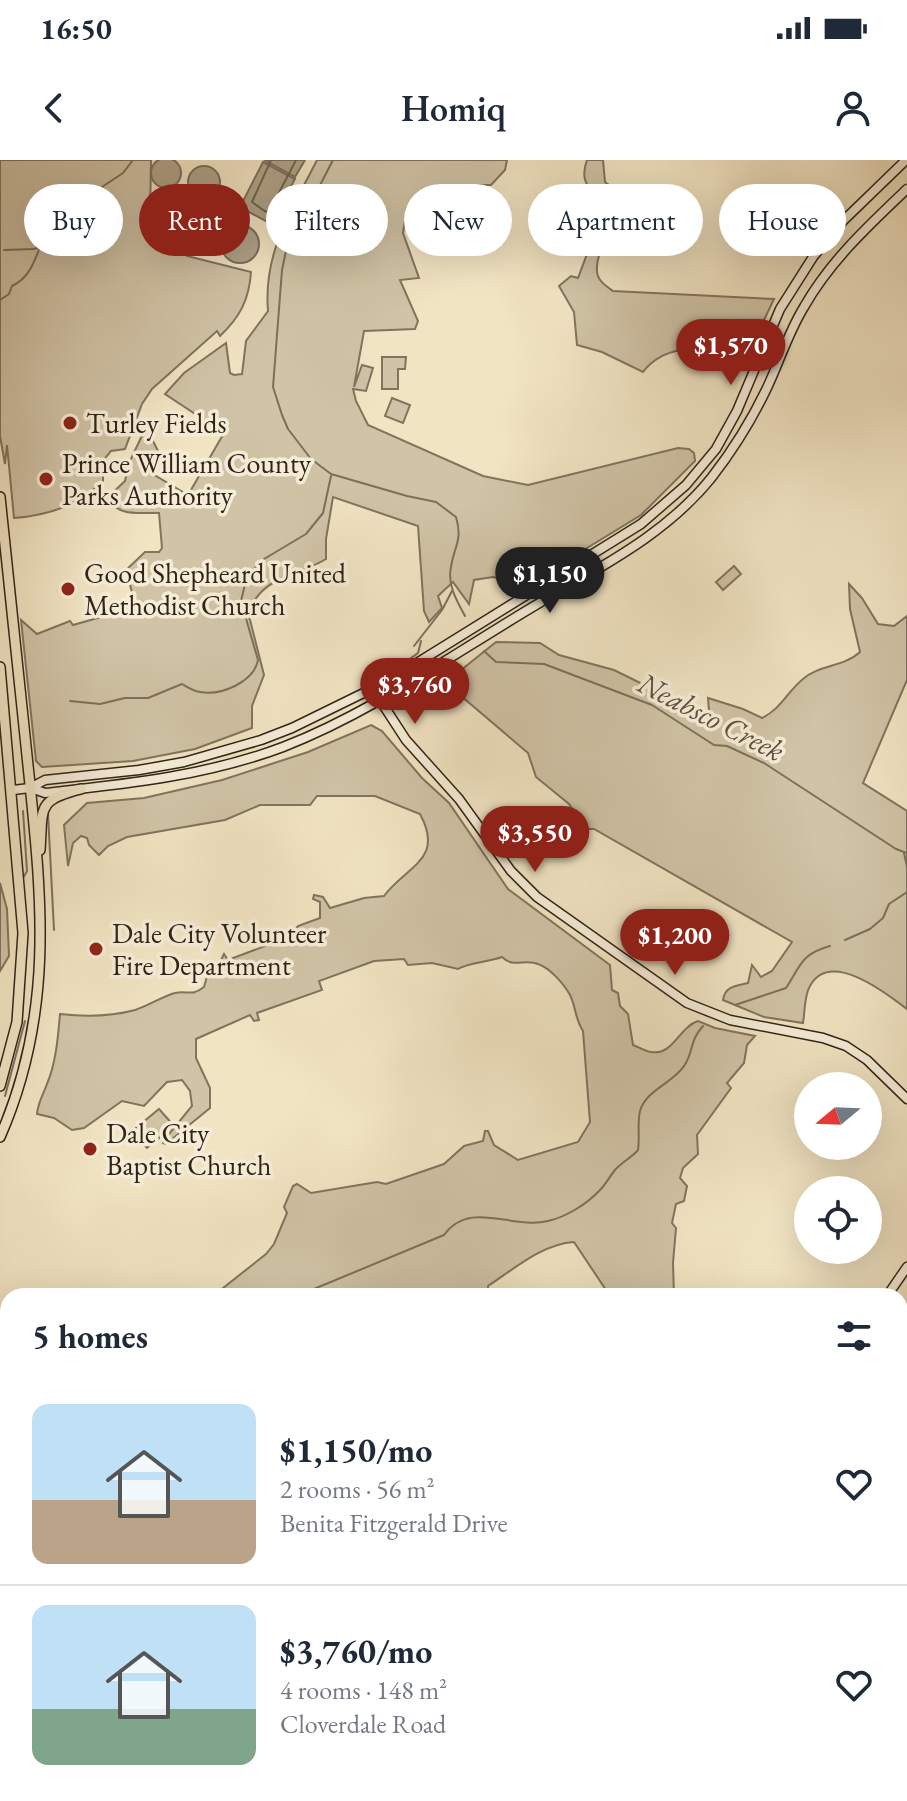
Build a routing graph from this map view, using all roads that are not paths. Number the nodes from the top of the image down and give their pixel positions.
1 (906, 160) edge
2 (907, 189) edge
3 (0, 497) edge
4 (0, 667) edge
5 (373, 689) junction
6 (380, 701) junction
7 (30, 788) junction
8 (81, 789) junction
9 (13, 790) junction
10 (37, 873) junction
11 (0, 1086) edge
12 (907, 1099) edge
13 (0, 1137) edge
14 (907, 1267) edge
15 (893, 1288) edge

1 - 5 main road
2 - 6 main road
3 - 7 main road
4 - 9 main road
5 - 6 main road
5 - 7 main road
6 - 8 main road
6 - 12 main road
7 - 8 main road
7 - 9 main road
7 - 10 main road
8 - 10 main road
9 - 11 main road
10 - 13 main road
14 - 15 main road

